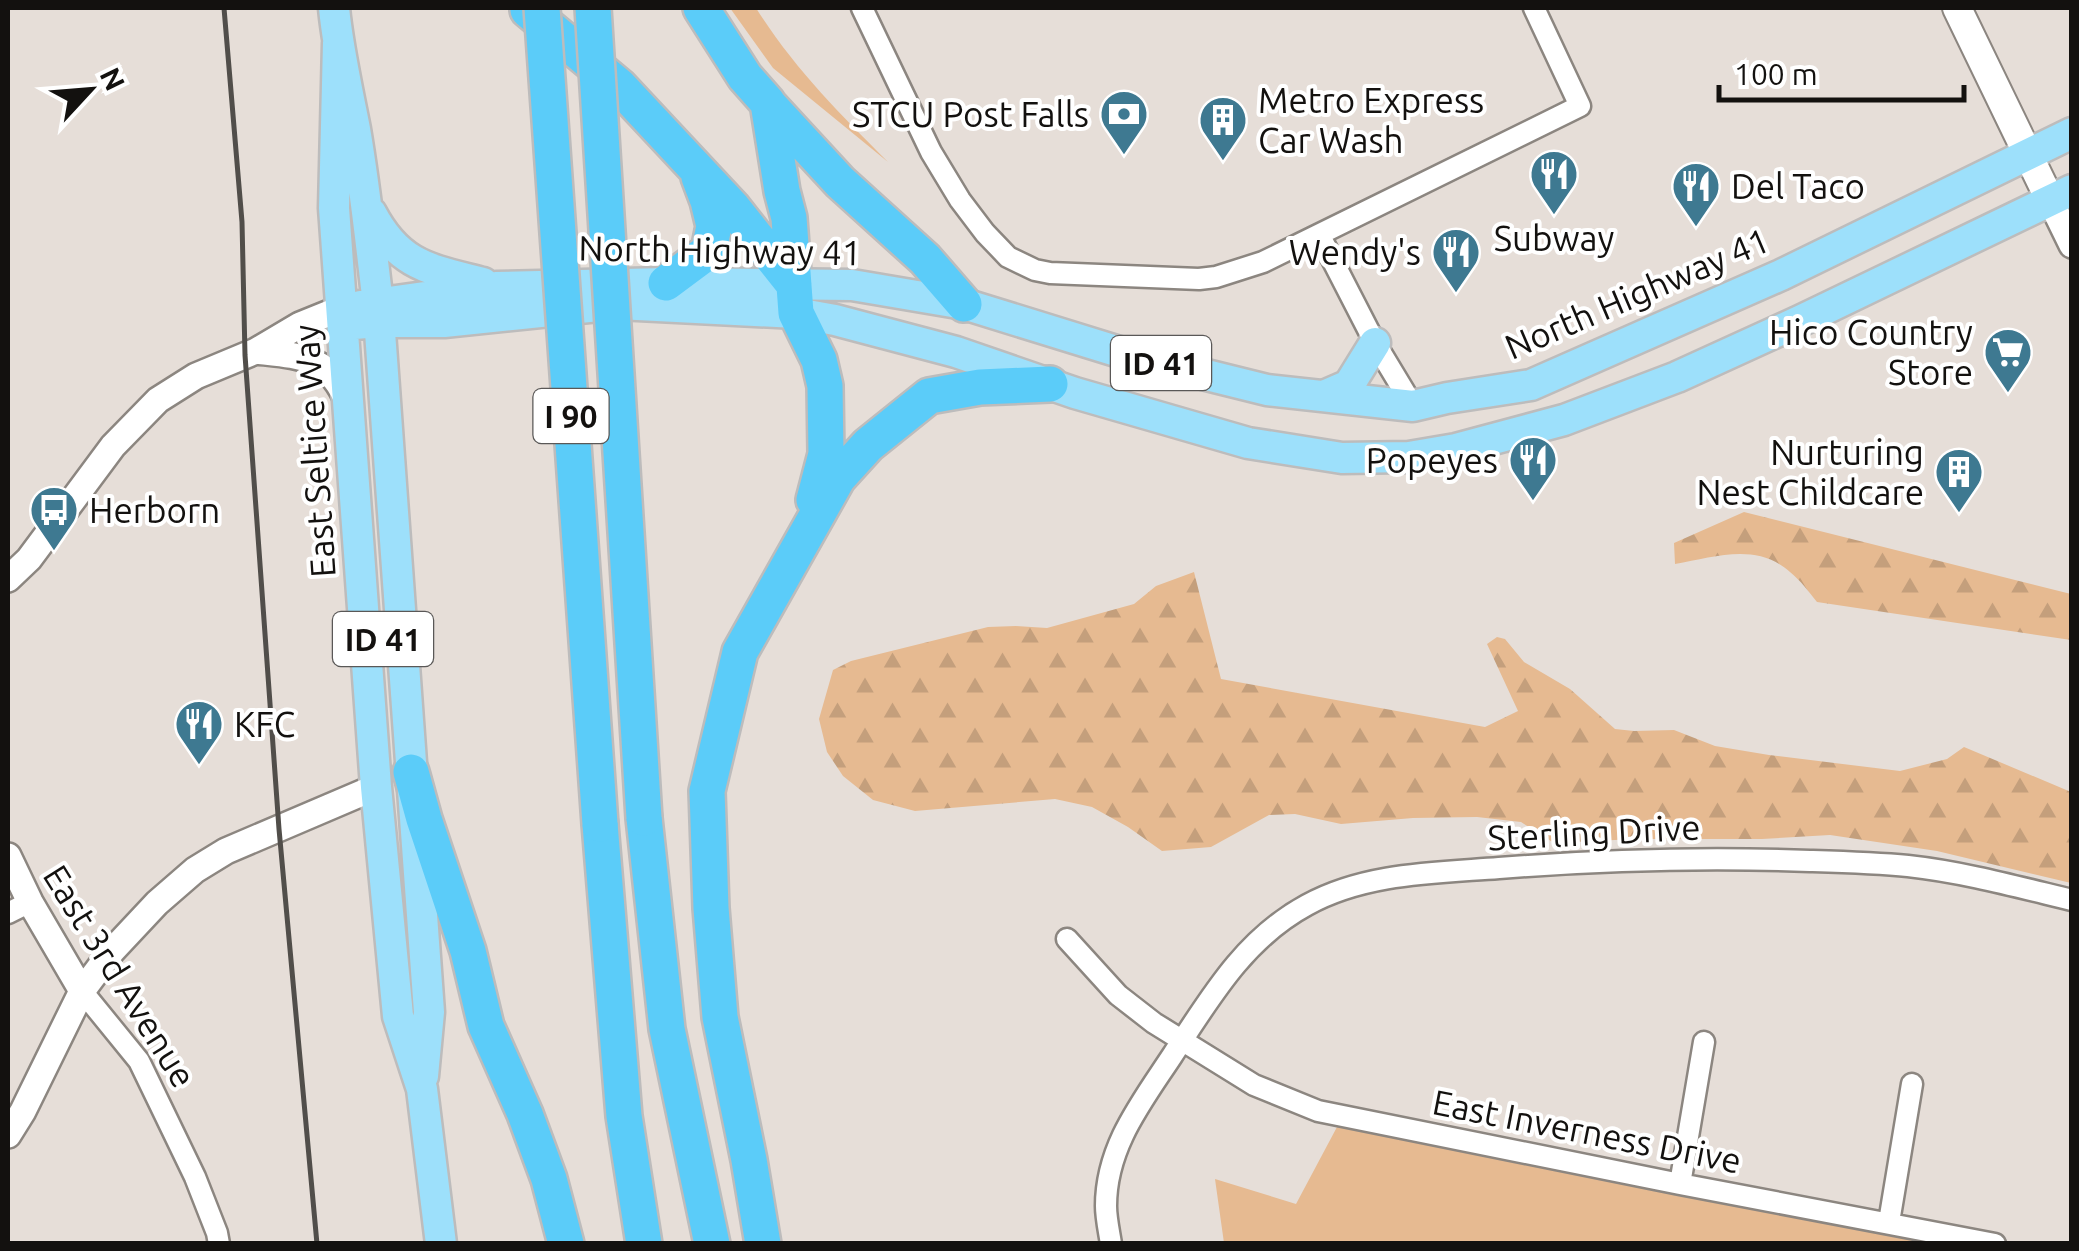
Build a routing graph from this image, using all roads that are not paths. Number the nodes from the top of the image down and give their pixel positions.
1 (334, 8) edge
2 (525, 8) edge
3 (542, 8) edge
4 (593, 8) edge
5 (701, 8) edge
6 (862, 8) edge
7 (1534, 8) edge
8 (1957, 8) edge
9 (338, 43) junction
10 (768, 104) junction
11 (2072, 133) edge
12 (2028, 155) junction
13 (695, 167) junction
14 (2061, 195) edge
15 (367, 206) junction
16 (1320, 236) junction
17 (2072, 245) edge
18 (666, 284) junction
19 (496, 287) junction
20 (795, 299) junction
21 (964, 304) junction
22 (378, 313) junction
23 (343, 317) junction
24 (444, 322) junction
25 (1375, 343) junction
26 (256, 351) junction
27 (1050, 384) junction
28 (1531, 385) junction
29 (1326, 395) junction
30 (385, 398) junction
31 (349, 404) junction
32 (1413, 406) junction
33 (1426, 454) junction
34 (356, 502) junction
35 (802, 543) junction
36 (8, 579) edge
37 (411, 772) junction
38 (376, 786) junction
39 (8, 856) edge
40 (2072, 900) edge
41 (19, 908) edge
42 (1068, 939) dead end
43 (82, 991) junction
44 (1182, 1040) junction
45 (1704, 1042) dead end
46 (1912, 1084) dead end
47 (422, 1089) junction
48 (8, 1135) edge
49 (1680, 1184) junction
50 (1889, 1222) junction
51 (219, 1244) edge
52 (441, 1244) edge
53 (566, 1244) edge
54 (644, 1244) edge
55 (712, 1244) edge
56 (763, 1244) edge
57 (1110, 1244) edge
58 (1995, 1244) edge

1 - 9 main road, East Seltice Way
2 - 13 highway
3 - 54 highway, I 90, bridge
4 - 55 highway, I 90, bridge
5 - 10 highway
6 - 16 street
7 - 16 street
8 - 12 main road
9 - 15 main road, East Seltice Way
9 - 23 main road, East Seltice Way
10 - 20 highway
10 - 21 highway
11 - 12 main road, North Highway 41 / ID 41
12 - 14 main road
12 - 28 main road, North Highway 41 / ID 41
13 - 18 highway
13 - 20 highway
14 - 17 street
14 - 33 main road, North Highway 41 / ID 41
15 - 19 main road
15 - 22 main road, East Seltice Way
16 - 25 street
18 - 19 main road, North Highway 41 / ID 41
18 - 20 main road, North Highway 41 / ID 41
19 - 22 main road, North Highway 41 / ID 41
20 - 21 main road, North Highway 41 / ID 41
20 - 24 main road, North Highway 41 / ID 41
20 - 27 main road, North Highway 41 / ID 41
20 - 35 highway
21 - 29 main road, North Highway 41 / ID 41
22 - 23 main road
22 - 24 main road, North Highway 41 / ID 41
22 - 30 main road, East Seltice Way
23 - 26 street
23 - 31 main road, East Seltice Way / ID 41
24 - 30 main road
25 - 29 main road
25 - 32 street
26 - 31 street
26 - 36 street
27 - 33 main road, North Highway 41 / ID 41
27 - 35 highway
28 - 32 main road, North Highway 41 / ID 41
28 - 33 main road
29 - 32 main road, North Highway 41 / ID 41
30 - 37 main road, East Seltice Way
31 - 34 main road, East Seltice Way / ID 41
34 - 37 main road, ID 41
34 - 38 main road, East Seltice Way
35 - 56 highway
37 - 38 main road
37 - 47 main road, East Seltice Way
37 - 53 highway
38 - 43 street
38 - 47 main road, East Seltice Way
39 - 41 street, East 3rd Avenue
40 - 44 street, Sterling Drive
41 - 43 street, East 3rd Avenue
42 - 44 street, East Inverness Drive
43 - 48 street
43 - 51 street, East 3rd Avenue
44 - 49 street, East Inverness Drive
44 - 57 street, Sterling Drive
45 - 49 street
46 - 50 street
47 - 52 main road, East Seltice Way
49 - 50 street, East Inverness Drive
50 - 58 street, East Inverness Drive

